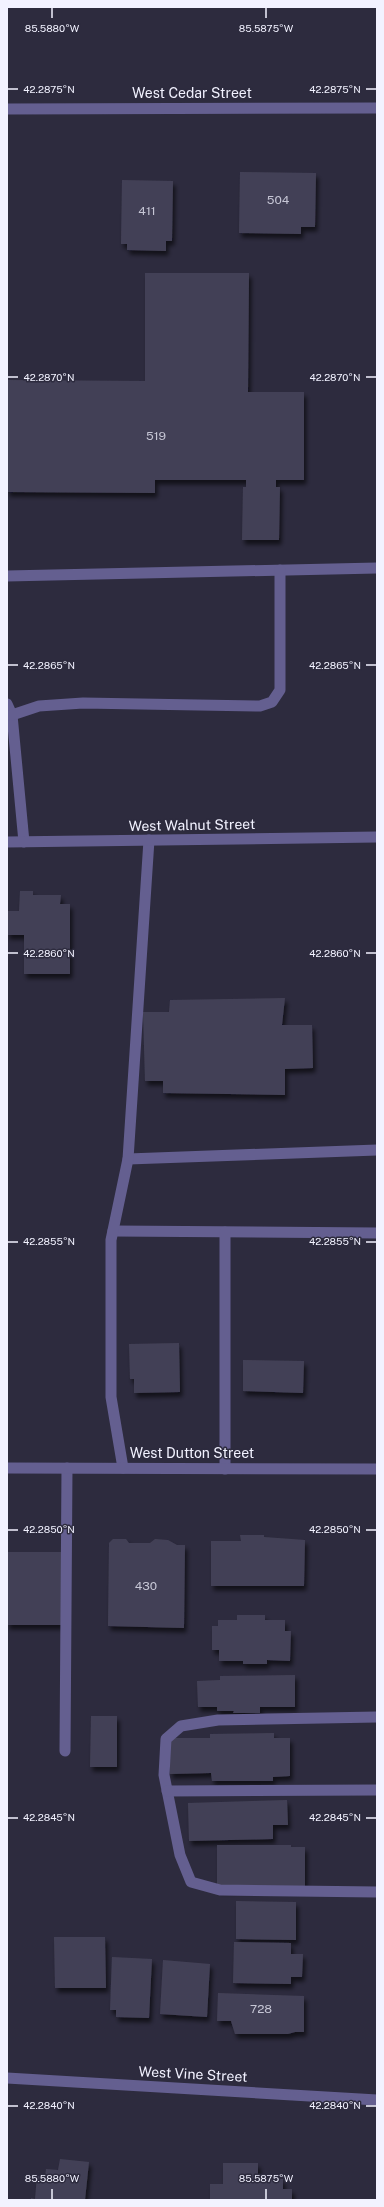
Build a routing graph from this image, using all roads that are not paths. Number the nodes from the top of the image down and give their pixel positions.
1 (377, 108) edge
2 (7, 109) edge
3 (377, 568) edge
4 (280, 570) junction
5 (7, 576) edge
6 (7, 704) edge
7 (12, 715) junction
8 (377, 837) edge
9 (148, 840) junction
10 (7, 842) edge
11 (24, 842) junction
12 (377, 1150) edge
13 (128, 1159) junction
14 (113, 1231) junction
15 (225, 1232) junction
16 (377, 1233) edge
17 (7, 1468) edge
18 (67, 1468) junction
19 (123, 1468) junction
20 (225, 1469) junction
21 (377, 1469) edge
22 (377, 1717) edge
23 (65, 1752) dead end
24 (377, 1790) edge
25 (167, 1791) junction
26 (377, 1892) edge
27 (7, 2078) edge
28 (377, 2100) edge

1 - 2 street, West Cedar Street
3 - 4 street
4 - 5 street
4 - 7 street
6 - 7 street
7 - 11 street
8 - 9 street, West Walnut Street
9 - 11 street, West Walnut Street
9 - 13 street
10 - 11 street, West Walnut Street
12 - 13 street
13 - 14 street
14 - 15 street
14 - 19 street
15 - 16 street
15 - 20 street
17 - 18 street, West Dutton Street
18 - 19 street, West Dutton Street
18 - 23 street
19 - 20 street, West Dutton Street
20 - 21 street, West Dutton Street
22 - 25 street
24 - 25 street
25 - 26 street
27 - 28 street, West Vine Street

